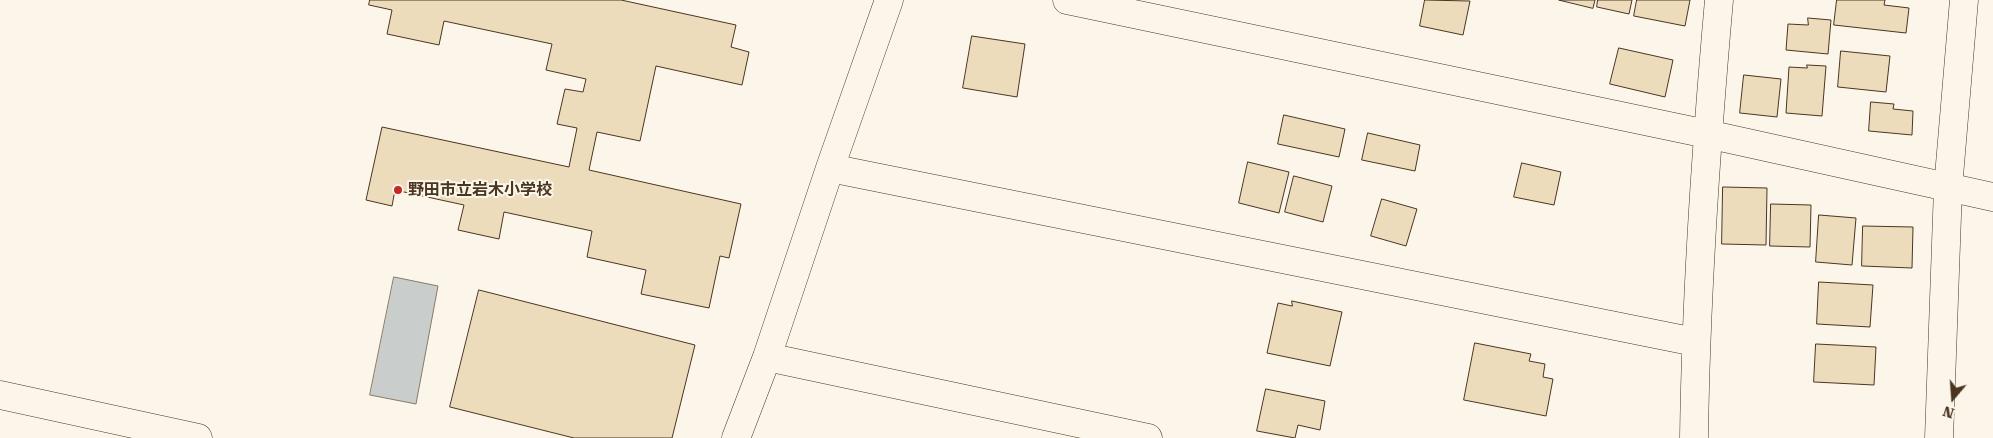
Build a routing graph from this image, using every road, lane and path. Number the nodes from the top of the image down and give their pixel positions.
1 (889, 0) edge
2 (1067, 0) edge
3 (1719, 0) edge
4 (1964, 0) edge
5 (1707, 134) junction
6 (830, 168) junction
7 (1948, 188) junction
8 (1993, 197) edge
9 (1695, 342) junction
10 (767, 357) junction
11 (0, 394) edge
12 (198, 438) edge
13 (736, 438) edge
14 (1148, 438) edge
15 (1694, 438) edge
16 (1939, 438) edge

1 - 6 street
2 - 5 street
3 - 5 street
4 - 7 street
5 - 7 street
5 - 9 street
6 - 9 street
6 - 10 street
7 - 8 street
7 - 16 street
9 - 15 street
10 - 13 street
10 - 14 street
11 - 12 street

